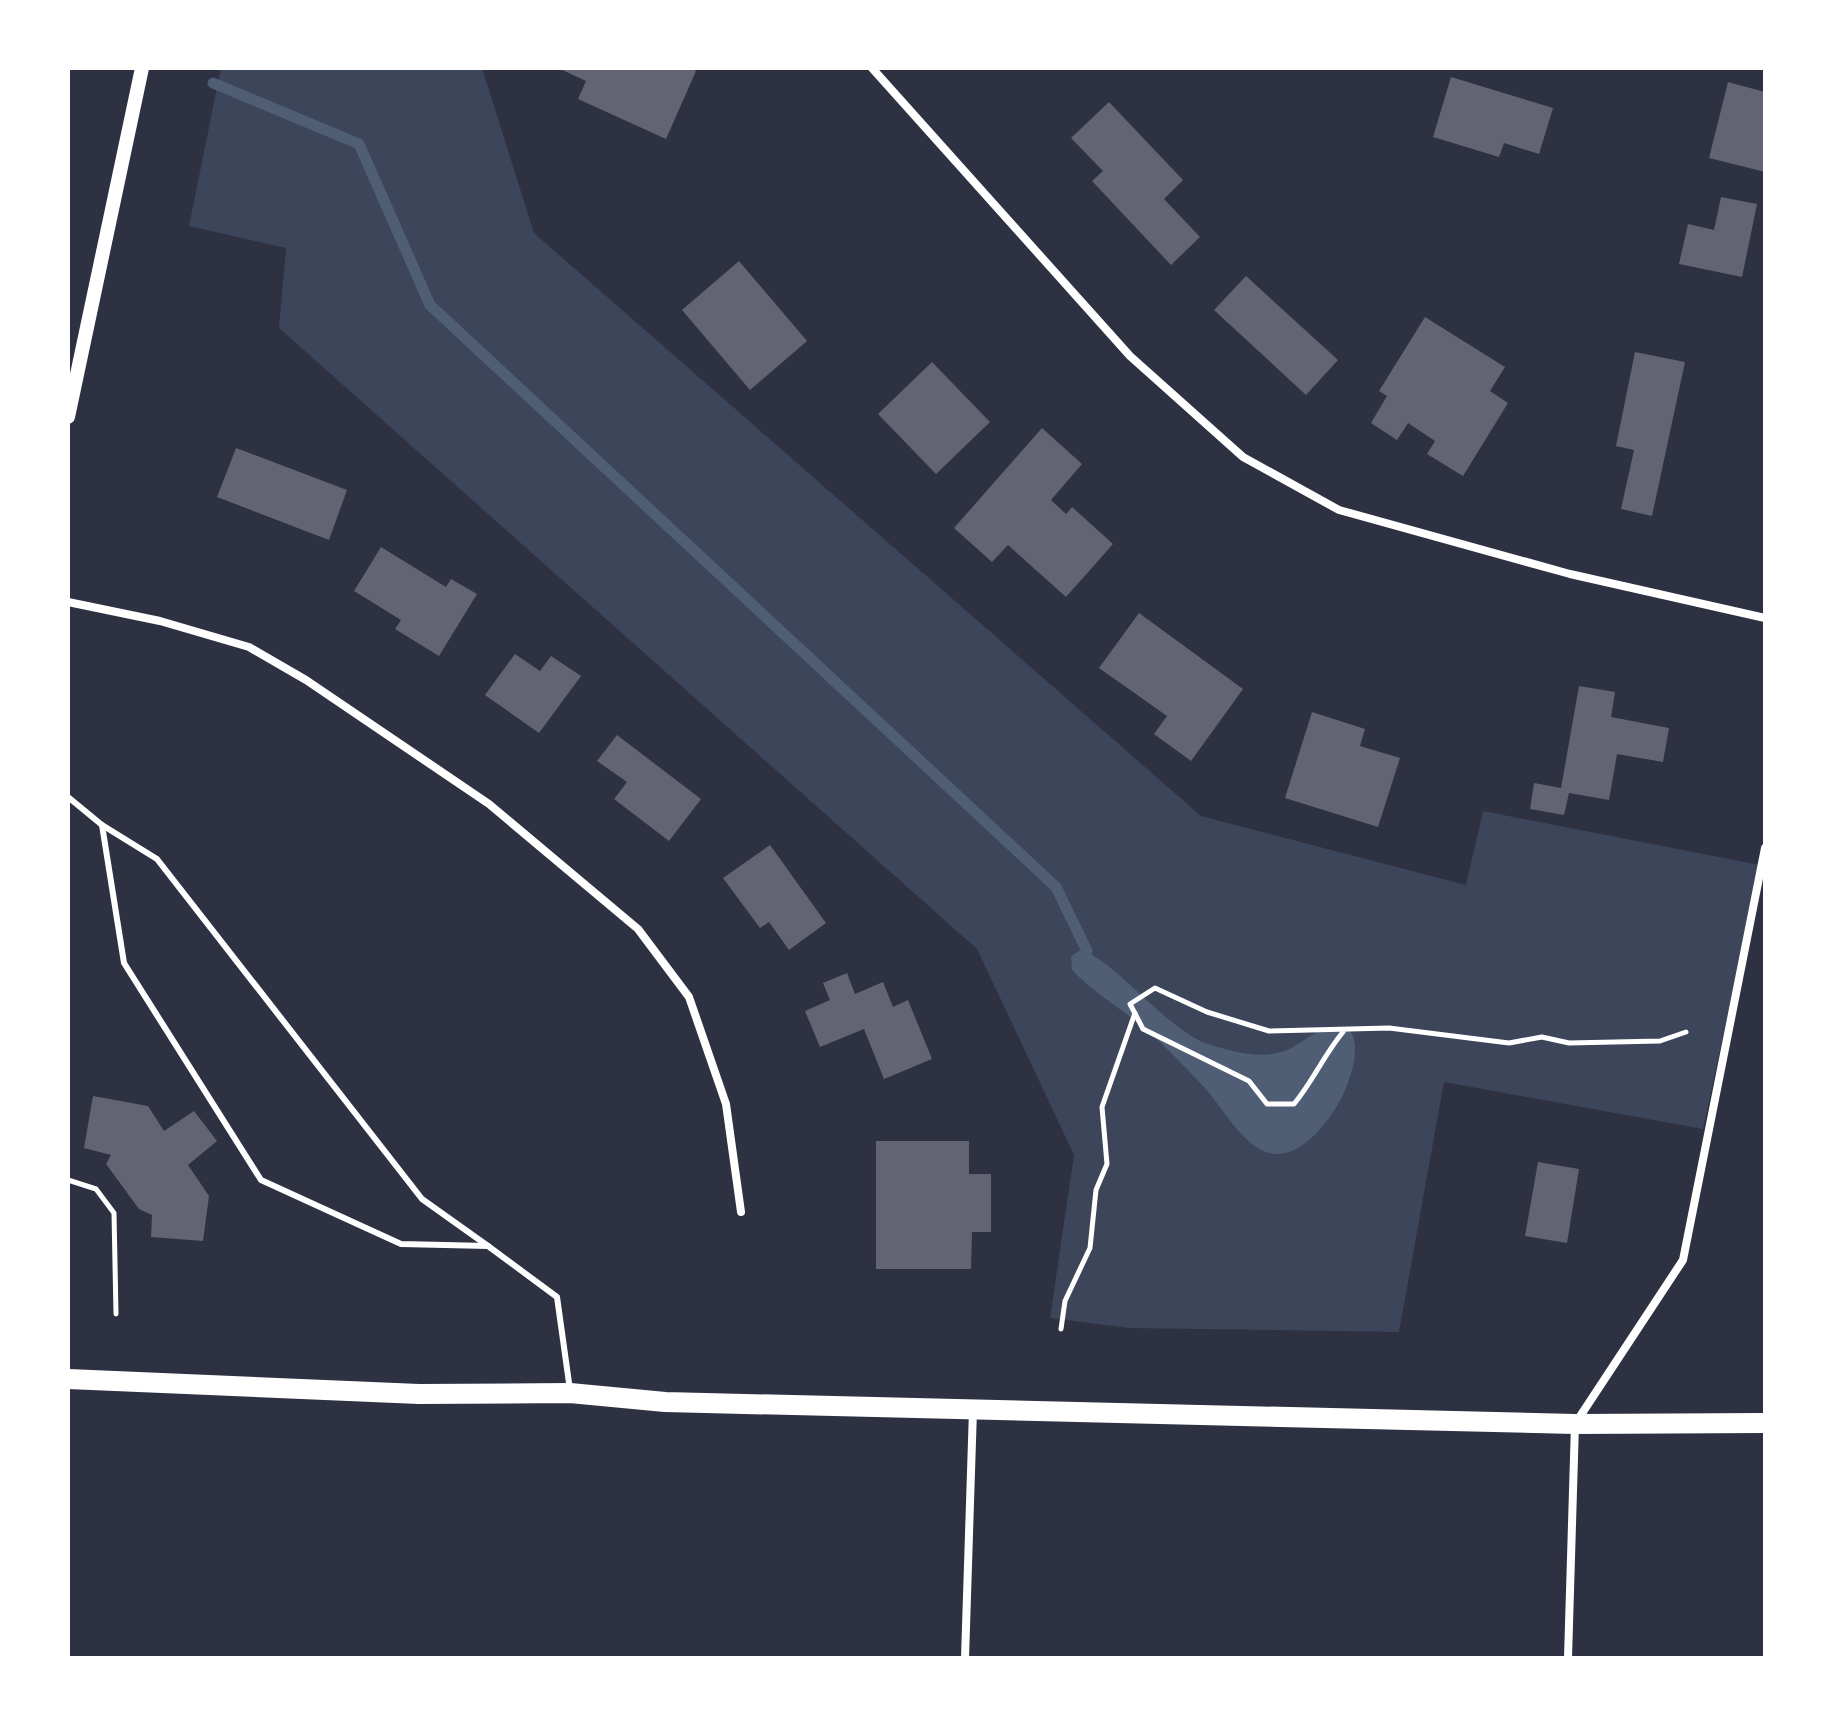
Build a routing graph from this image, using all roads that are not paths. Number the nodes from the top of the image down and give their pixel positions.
1 (142, 68) edge
2 (872, 68) edge
3 (68, 417) edge
4 (68, 602) edge
5 (1765, 618) edge
6 (68, 797) edge
7 (102, 825) junction
8 (1765, 848) edge
9 (741, 1212) dead end
10 (488, 1246) junction
11 (68, 1379) edge
12 (570, 1393) junction
13 (973, 1409) junction
14 (1765, 1423) edge
15 (1575, 1424) junction
16 (965, 1658) edge
17 (1568, 1658) edge

1 - 3 street
2 - 5 street
4 - 9 street
6 - 7 lane
7 - 10 lane
7 - 10 lane
8 - 15 street
10 - 12 lane
11 - 12 main road
12 - 13 main road
13 - 15 main road
13 - 16 street
14 - 15 main road
15 - 17 street

